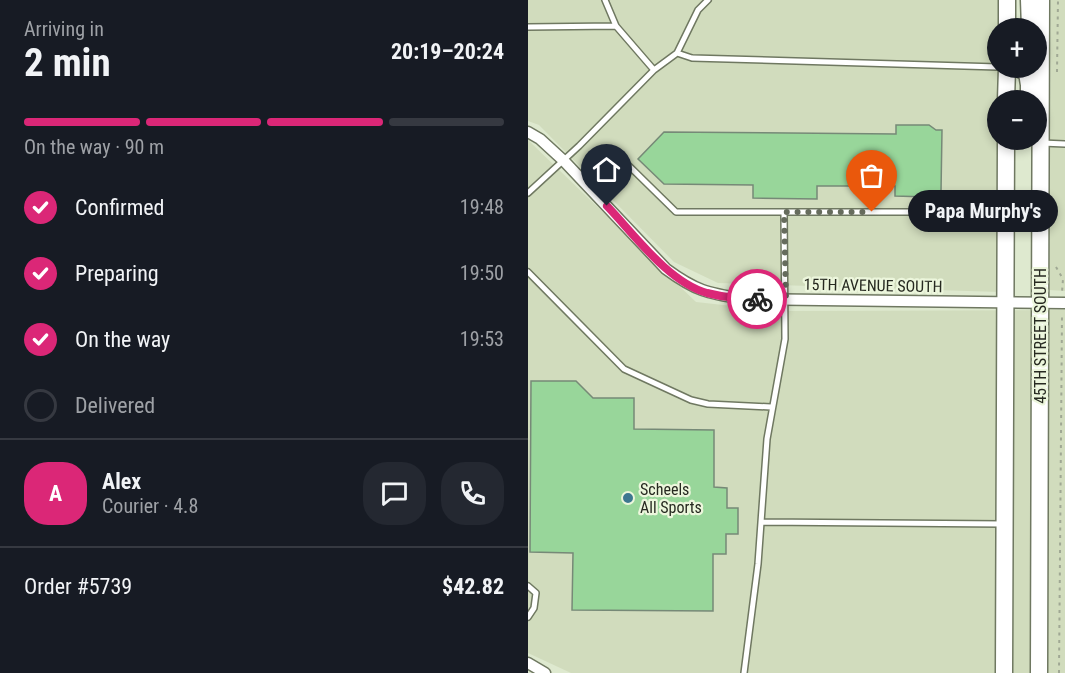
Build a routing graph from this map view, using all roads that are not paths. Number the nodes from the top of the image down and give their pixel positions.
1 (605, 0) edge
2 (708, 0) edge
3 (1007, 0) edge
4 (1029, 0) edge
5 (1041, 0) edge
6 (1007, 18) edge
7 (1030, 18) edge
8 (1040, 18) edge
9 (616, 26) junction
10 (528, 27) edge
11 (677, 53) junction
12 (987, 67) edge
13 (654, 69) junction
14 (528, 132) edge
15 (1047, 142) edge
16 (1065, 144) edge
17 (1006, 150) edge
18 (1037, 150) edge
19 (564, 161) junction
20 (592, 190) junction
21 (528, 193) edge
22 (784, 212) junction
23 (960, 212) dead end
24 (528, 272) edge
25 (786, 299) junction
26 (1004, 302) junction
27 (1040, 302) junction
28 (1065, 303) edge
29 (771, 407) junction
30 (762, 522) junction
31 (1005, 524) junction
32 (1005, 584) junction
33 (528, 586) edge
34 (528, 617) edge
35 (528, 663) edge
36 (544, 673) edge
37 (744, 673) edge
38 (1005, 673) edge
39 (1015, 673) edge
40 (1039, 673) edge

1 - 9 lane
2 - 11 lane
3 - 6 main road
4 - 7 main road
5 - 8 main road, 45TH STREET SOUTH
9 - 10 lane
9 - 13 lane
11 - 12 lane
11 - 13 lane
13 - 19 lane
14 - 19 street, 15TH AVENUE SOUTH
15 - 16 lane
17 - 26 main road
18 - 27 main road, 45TH STREET SOUTH
19 - 20 street, 15TH AVENUE SOUTH
19 - 21 lane
20 - 22 lane
20 - 25 street, 15TH AVENUE SOUTH
22 - 23 lane
22 - 25 lane
24 - 29 lane
25 - 26 street, 15TH AVENUE SOUTH
25 - 29 lane
26 - 27 street, 15TH AVENUE SOUTH
26 - 31 main road
27 - 28 street, 15TH AVENUE SOUTH
27 - 40 main road, 45TH STREET SOUTH
29 - 30 lane
30 - 31 lane
30 - 37 lane
31 - 32 main road
32 - 38 main road
32 - 39 main road
33 - 34 lane
35 - 36 street

